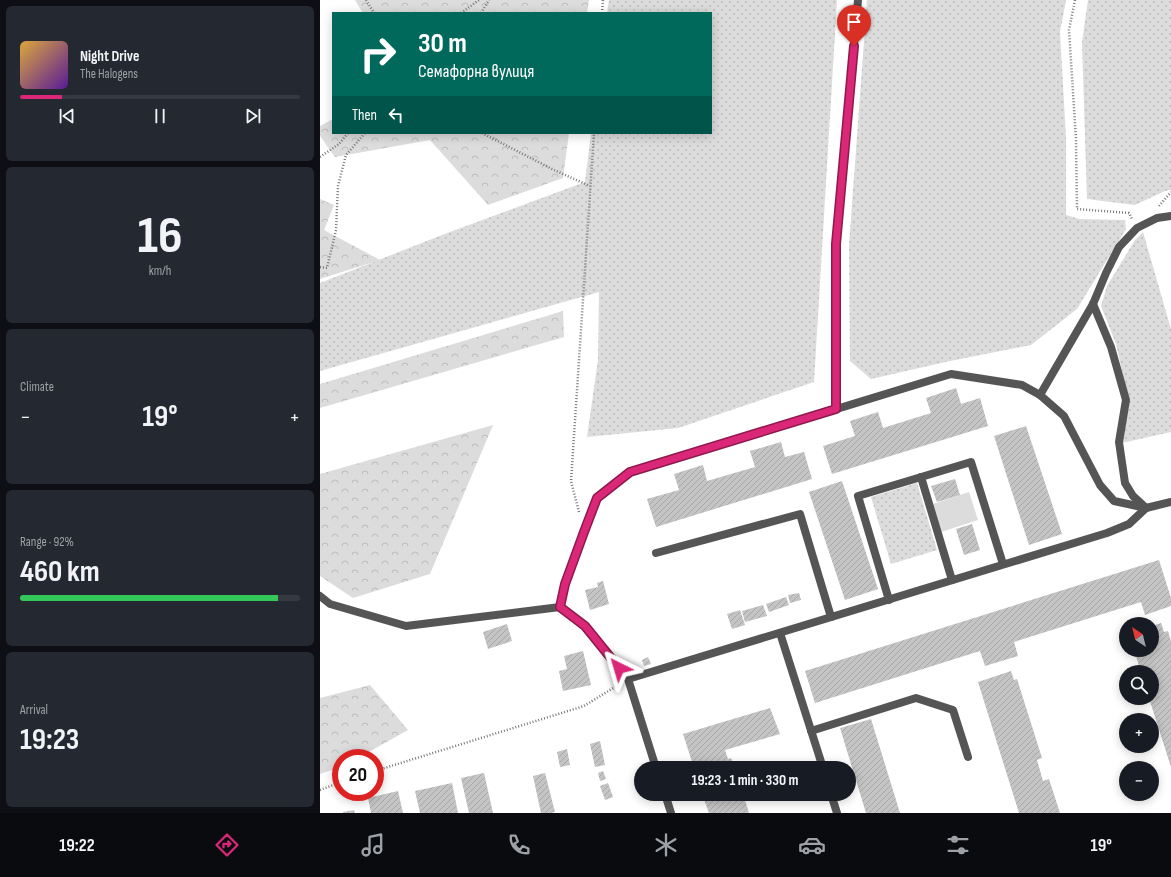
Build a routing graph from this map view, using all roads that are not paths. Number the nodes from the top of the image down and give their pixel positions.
1 (858, 0) edge
2 (1171, 216) edge
3 (1093, 304) junction
4 (1040, 395) junction
5 (836, 409) junction
6 (921, 477) junction
7 (1171, 502) edge
8 (1146, 508) junction
9 (656, 553) dead end
10 (1003, 564) junction
11 (952, 580) junction
12 (320, 596) edge
13 (890, 600) junction
14 (560, 607) junction
15 (831, 617) junction
16 (780, 633) junction
17 (628, 679) junction
18 (811, 731) junction
19 (968, 757) dead end
20 (654, 761) edge
21 (821, 761) edge
22 (667, 801) edge
23 (833, 801) edge
24 (671, 813) edge
25 (837, 813) edge

1 - 5 street
2 - 3 street
3 - 4 street
3 - 8 street
4 - 5 street
4 - 8 street
5 - 14 street
6 - 10 street
6 - 11 street
6 - 13 street
7 - 8 street
8 - 10 street
9 - 15 street
10 - 11 street
11 - 13 street
12 - 14 street
13 - 15 street
14 - 17 street
15 - 16 street
16 - 17 street
16 - 18 street
17 - 20 street
18 - 19 street
18 - 21 street
22 - 24 street
23 - 25 street

